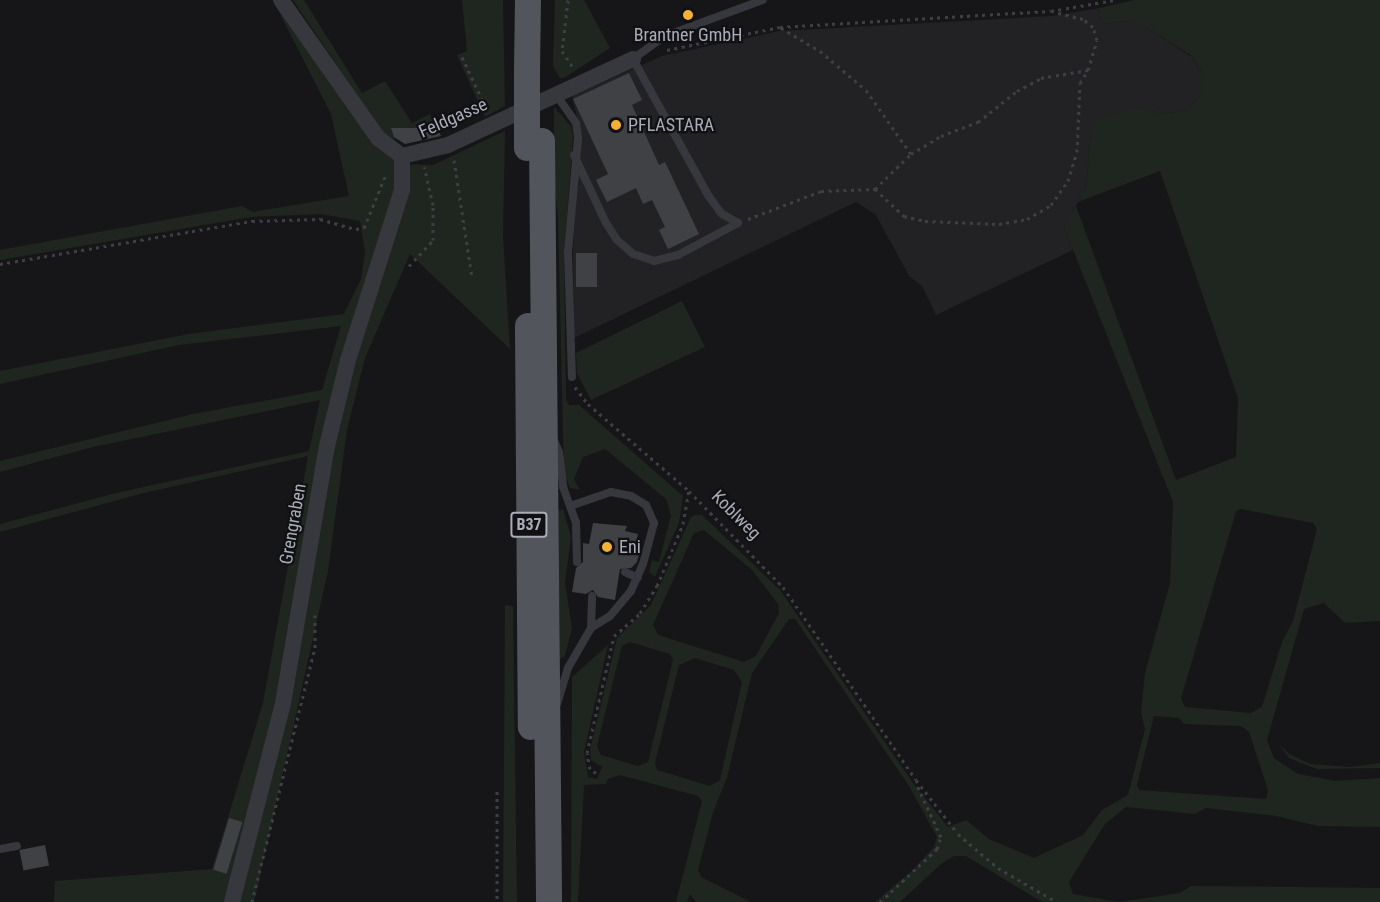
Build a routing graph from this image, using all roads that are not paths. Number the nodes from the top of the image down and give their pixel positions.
1 (281, 0) edge
2 (528, 0) edge
3 (543, 0) edge
4 (763, 0) edge
5 (633, 59) junction
6 (535, 69) junction
7 (555, 93) junction
8 (535, 145) junction
9 (396, 153) junction
10 (574, 155) junction
11 (572, 377) road end
12 (547, 423) junction
13 (573, 505) junction
14 (578, 562) dead end
15 (625, 572) dead end
16 (638, 578) junction
17 (592, 596) dead end
18 (591, 628) junction
19 (549, 740) junction
20 (17, 846) dead end
21 (0, 849) edge
22 (232, 902) edge
23 (533, 902) edge
24 (549, 902) edge

1 - 9 street
2 - 6 main road, B37
3 - 6 main road, B37
4 - 5 lane
5 - 7 street, Feldgasse
5 - 10 lane
6 - 8 main road, B37, bridge
7 - 9 street, Feldgasse
7 - 10 lane
8 - 12 main road, B37
8 - 23 main road, B37
9 - 22 street, Grengraben
10 - 11 lane
12 - 13 lane
12 - 19 main road, B37
13 - 14 lane
13 - 16 lane
15 - 16 lane
16 - 18 lane
17 - 18 lane
18 - 19 lane
19 - 24 main road, B37
20 - 21 lane

